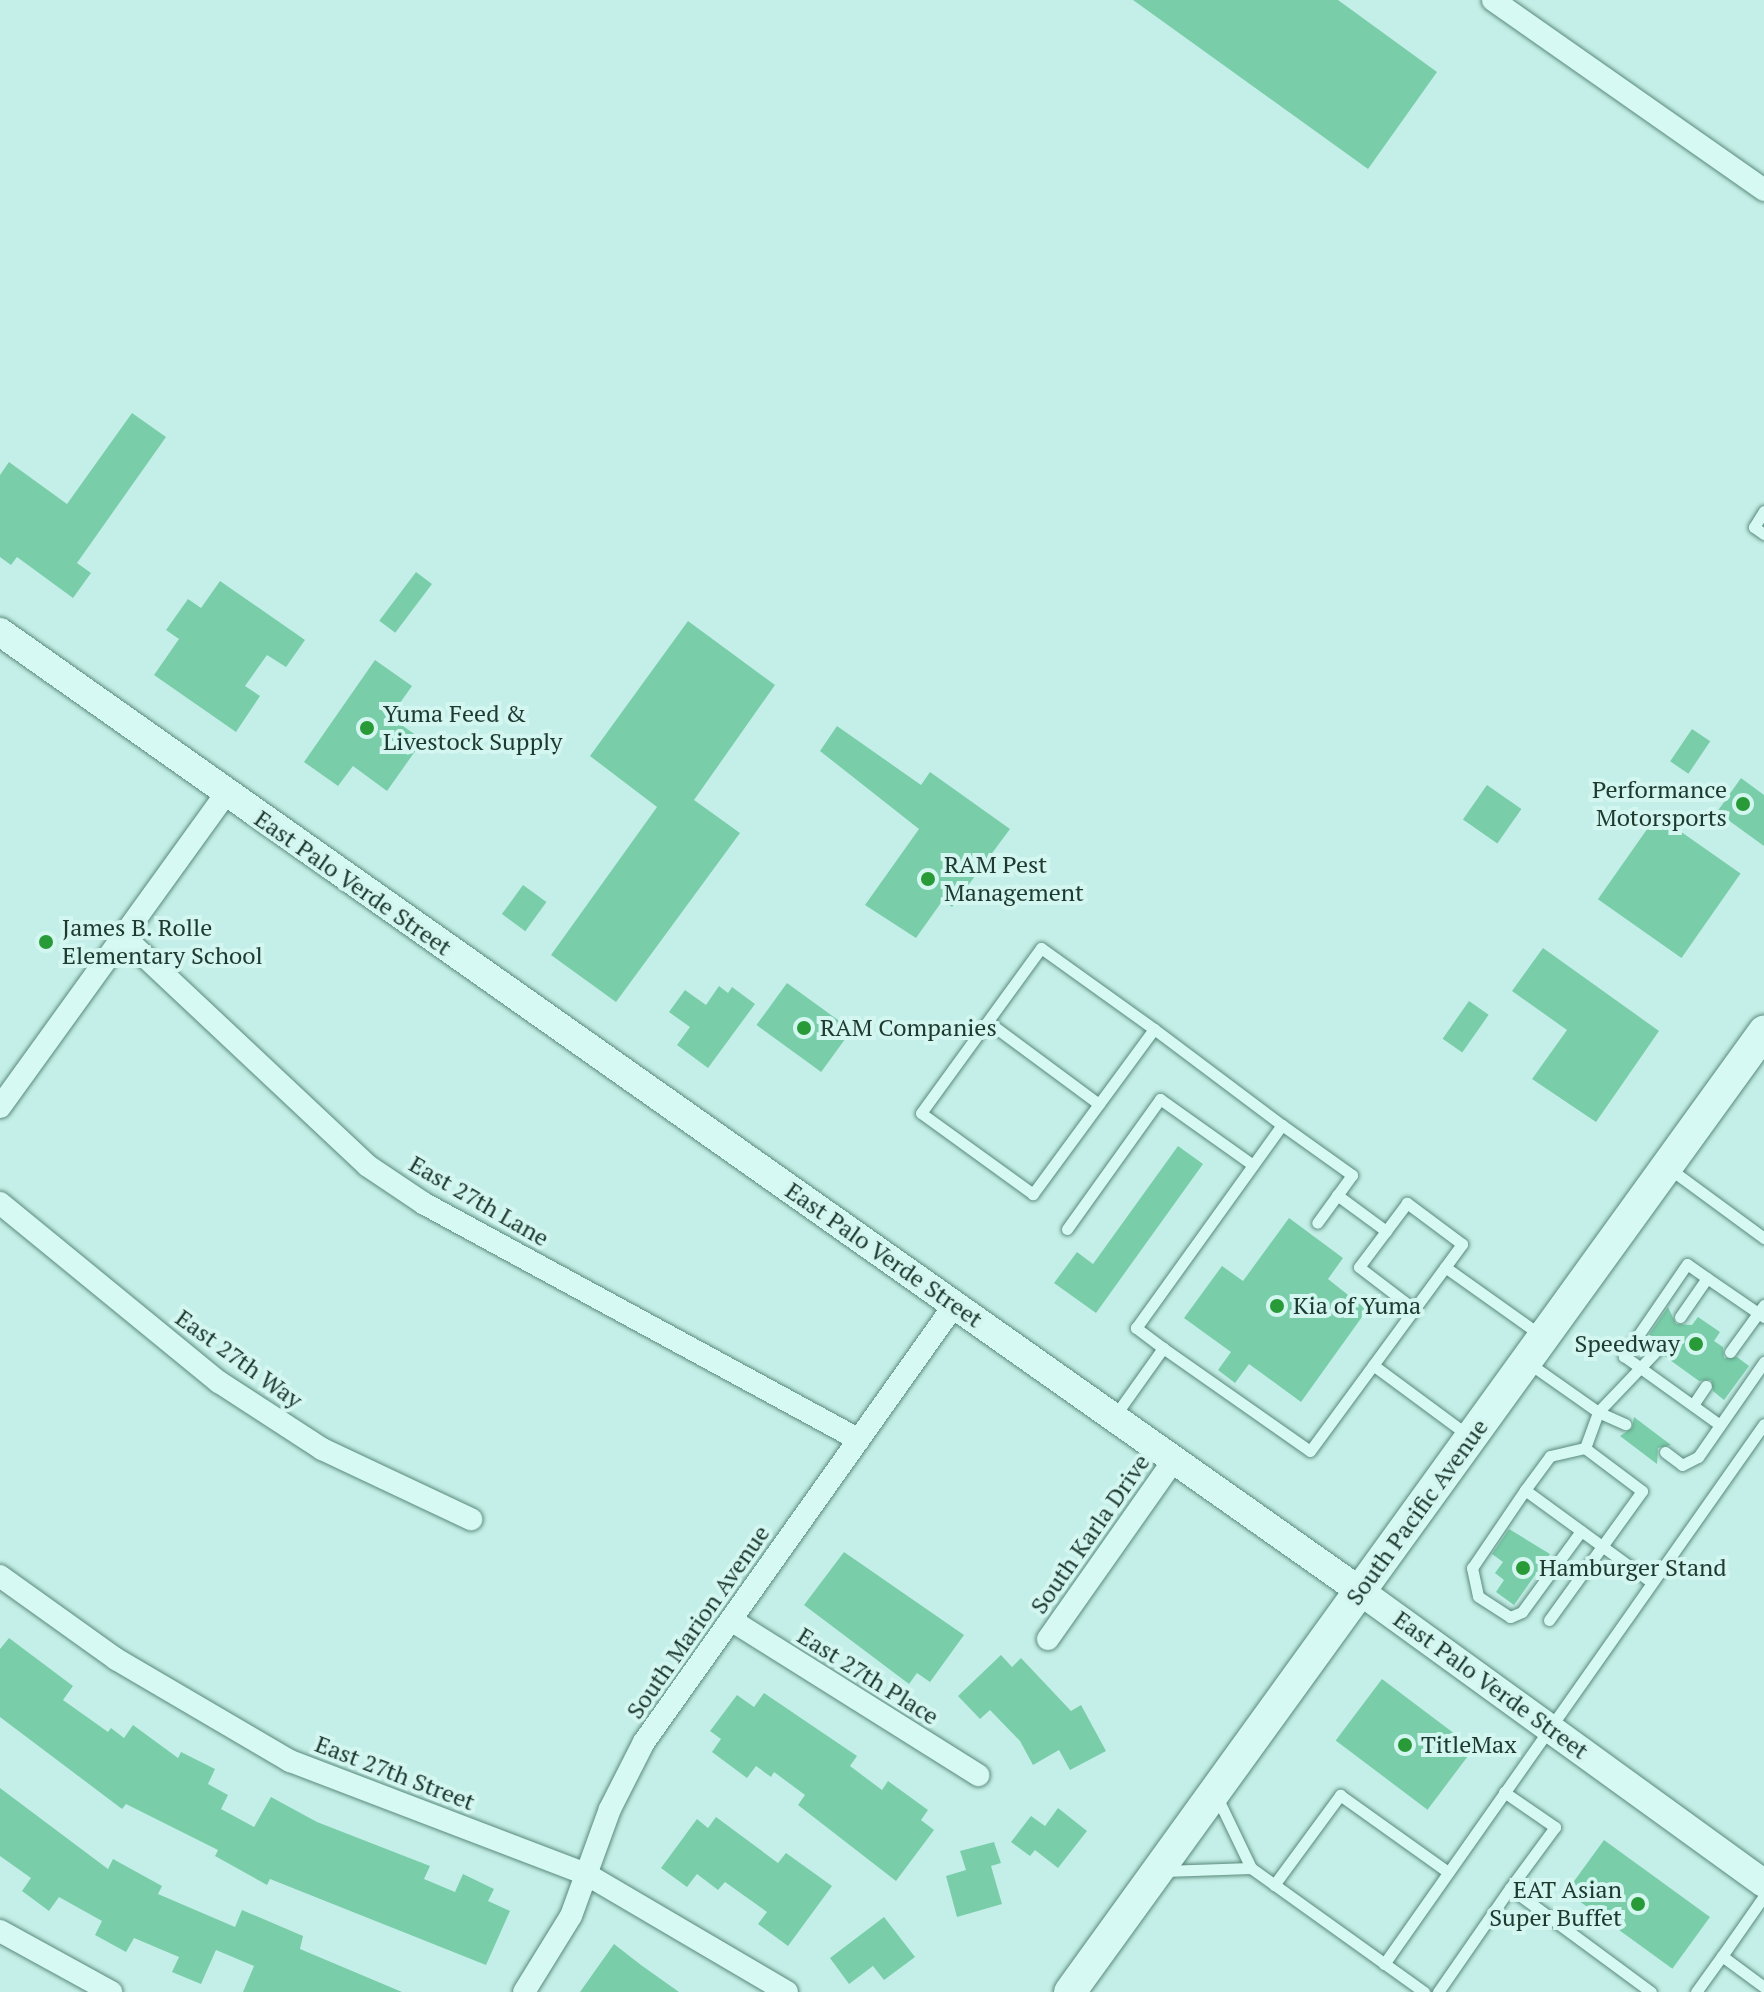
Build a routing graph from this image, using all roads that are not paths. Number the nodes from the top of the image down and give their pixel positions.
1 (1493, 0) edge
2 (1764, 190) edge
3 (1764, 511) edge
4 (1764, 534) edge
5 (0, 632) edge
6 (226, 794) junction
7 (124, 937) junction
8 (988, 1022) junction
9 (1154, 1029) junction
10 (1764, 1032) edge
11 (1099, 1104) junction
12 (0, 1107) edge
13 (1282, 1125) junction
14 (1253, 1165) junction
15 (1667, 1167) junction
16 (1337, 1195) junction
17 (0, 1203) edge
18 (1317, 1223) dead end
19 (1067, 1229) dead end
20 (1386, 1231) junction
21 (1764, 1238) edge
22 (1445, 1267) junction
23 (1707, 1278) junction
24 (955, 1304) junction
25 (1414, 1309) junction
26 (1762, 1312) edge
27 (1680, 1317) dead end
28 (1163, 1348) junction
29 (1535, 1349) junction
30 (1656, 1351) dead end
31 (1730, 1352) dead end
32 (1764, 1362) edge
33 (1373, 1365) junction
34 (1643, 1370) junction
35 (1706, 1386) dead end
36 (1693, 1405) junction
37 (1598, 1412) junction
38 (1114, 1417) junction
39 (1625, 1424) dead end
40 (1764, 1424) edge
41 (1720, 1425) junction
42 (1471, 1438) junction
43 (859, 1440) junction
44 (1585, 1448) junction
45 (1665, 1452) dead end
46 (1174, 1460) junction
47 (1525, 1490) junction
48 (471, 1519) dead end
49 (1581, 1531) junction
50 (1604, 1548) junction
51 (0, 1576) edge
52 (1651, 1582) junction
53 (1360, 1591) junction
54 (731, 1620) junction
55 (1549, 1620) dead end
56 (1048, 1639) dead end
57 (1549, 1727) junction
58 (978, 1775) dead end
59 (1215, 1792) junction
60 (1504, 1792) junction
61 (1251, 1868) junction
62 (1158, 1871) junction
63 (1448, 1872) junction
64 (586, 1874) junction
65 (1764, 1883) edge
66 (1274, 1885) junction
67 (1510, 1888) junction
68 (1764, 1896) edge
69 (0, 1931) edge
70 (1722, 1956) junction
71 (1384, 1964) junction
72 (1764, 1987) edge
73 (111, 1992) edge
74 (524, 1992) edge
75 (787, 1992) edge
76 (1070, 1992) edge
77 (1424, 1992) edge
78 (1438, 1992) edge
79 (1651, 1992) edge
80 (1696, 1992) edge

1 - 2 street
3 - 4 lane
5 - 6 street, East Palo Verde Street
6 - 7 street
6 - 24 street, East Palo Verde Street
7 - 12 street
7 - 43 street, East 27th Lane
8 - 9 lane
8 - 11 lane
8 - 11 lane
9 - 11 lane
9 - 13 lane
10 - 15 main road, South Pacific Avenue
13 - 14 lane
13 - 16 lane
14 - 19 lane
14 - 28 lane
15 - 21 lane
15 - 29 main road, South Pacific Avenue
16 - 18 lane
16 - 20 lane
17 - 48 street, East 27th Way
20 - 22 lane
20 - 25 lane
22 - 25 lane
22 - 29 lane
23 - 26 lane
23 - 27 lane
23 - 34 lane
24 - 38 street, East Palo Verde Street
24 - 43 street, South Marion Avenue
25 - 33 lane
26 - 31 lane
28 - 33 lane
28 - 38 lane
29 - 37 lane
29 - 42 main road, South Pacific Avenue
30 - 34 lane
32 - 41 lane
33 - 42 lane
34 - 36 lane
34 - 37 lane
35 - 36 lane
36 - 41 lane
37 - 39 lane
37 - 44 lane
38 - 46 street, East Palo Verde Street
40 - 52 lane
41 - 45 lane
42 - 53 main road, South Pacific Avenue
43 - 54 street, South Marion Avenue
44 - 47 lane
44 - 50 lane
46 - 53 street, East Palo Verde Street
46 - 56 street, South Karla Drive
47 - 49 lane
47 - 49 lane
49 - 50 lane
50 - 52 lane
50 - 55 lane
51 - 64 street, East 27th Street
52 - 57 lane
53 - 57 street, East Palo Verde Street
53 - 59 main road, South Pacific Avenue
54 - 58 street, East 27th Place
54 - 64 street, South Marion Avenue
57 - 60 lane
57 - 65 street, East Palo Verde Street
59 - 61 lane
59 - 62 main road, South Pacific Avenue
60 - 63 lane
60 - 67 lane
61 - 62 lane
61 - 66 lane
62 - 76 main road, South Pacific Avenue
63 - 66 lane
63 - 71 lane
64 - 74 street, South Marion Avenue
64 - 75 street, East 27th Street
66 - 71 lane
67 - 78 lane
67 - 79 lane
68 - 70 lane
69 - 73 street
70 - 72 lane
70 - 80 lane
71 - 77 lane

